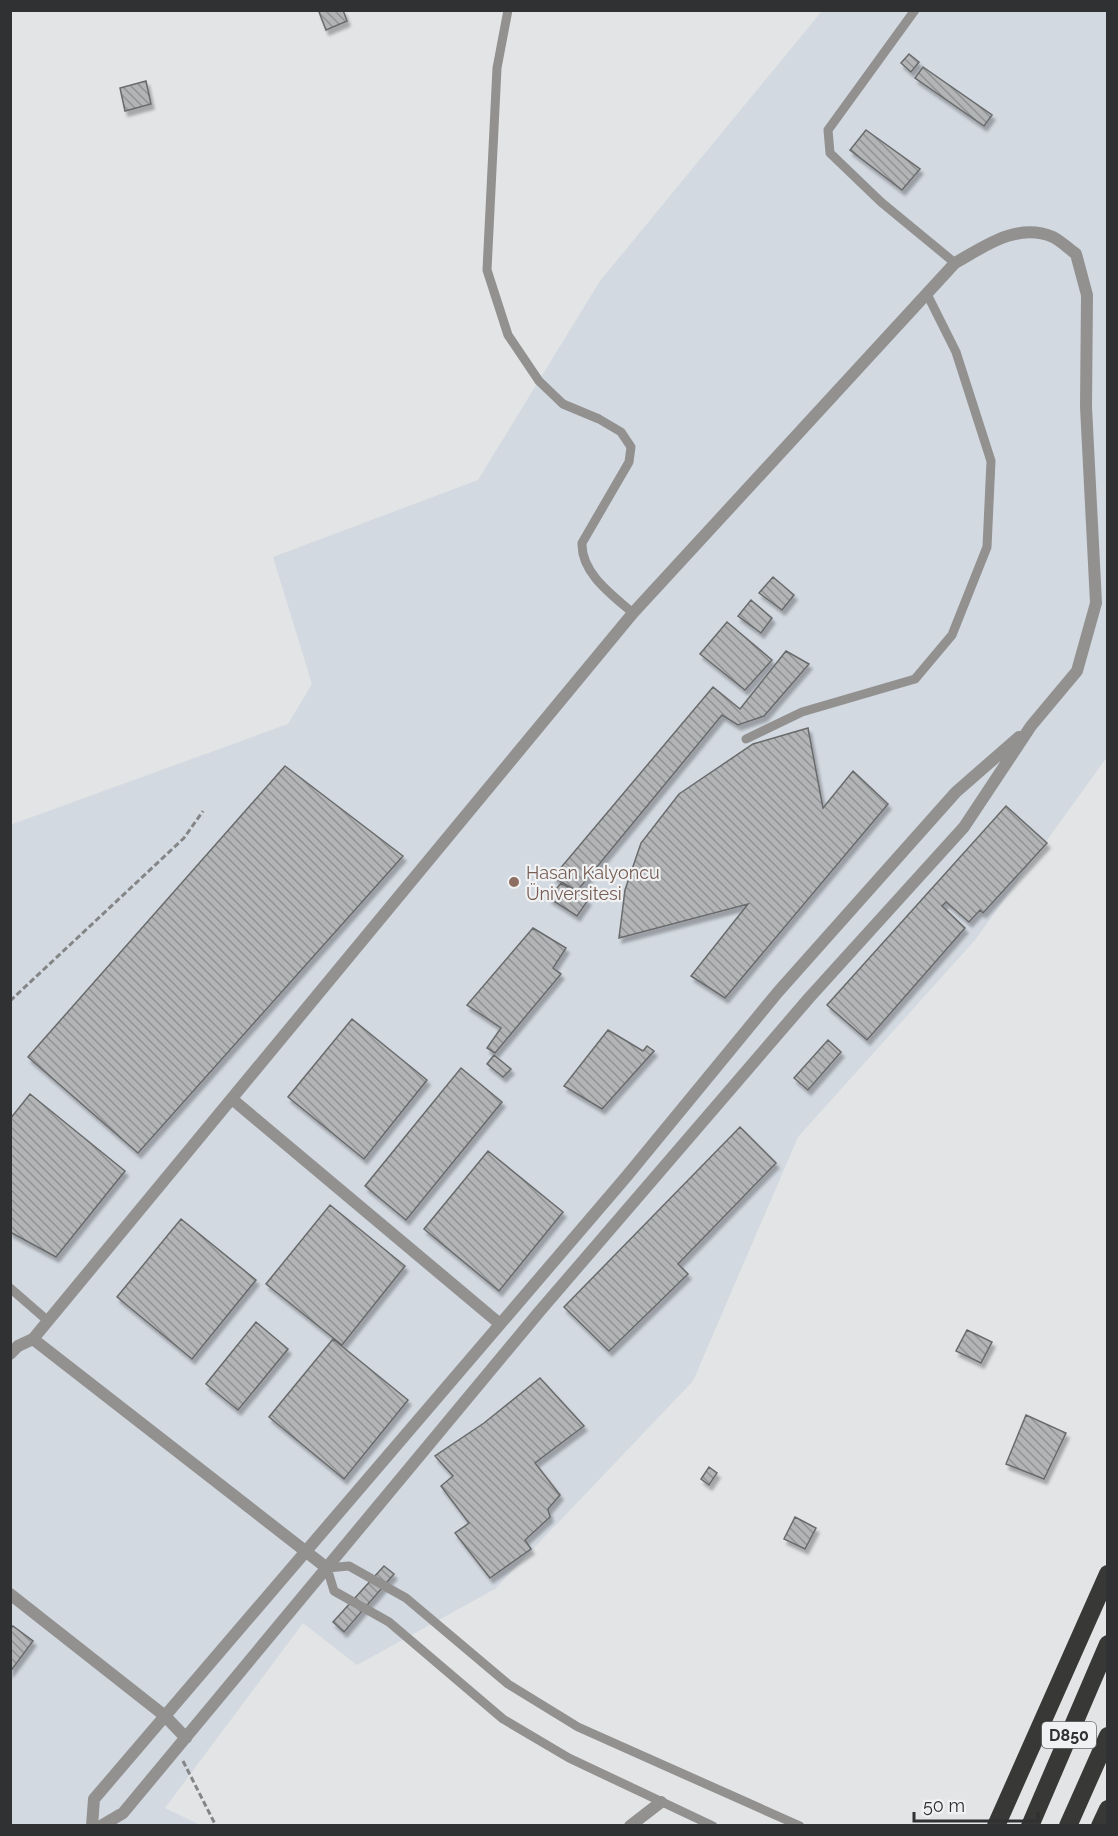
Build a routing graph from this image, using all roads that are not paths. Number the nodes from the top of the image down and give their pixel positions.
1 (508, 10) edge
2 (915, 10) edge
3 (955, 263) junction
4 (927, 294) junction
5 (1107, 589) edge
6 (1096, 603) junction
7 (633, 613) junction
8 (1031, 726) junction
9 (746, 739) dead end
10 (232, 1099) junction
11 (10, 1288) edge
12 (48, 1321) junction
13 (500, 1324) junction
14 (33, 1339) junction
15 (10, 1354) edge
16 (304, 1553) junction
17 (327, 1568) junction
18 (1107, 1574) edge
19 (10, 1594) edge
20 (1107, 1644) edge
21 (165, 1716) junction
22 (1107, 1736) edge
23 (186, 1738) junction
24 (662, 1802) junction
25 (1107, 1809) edge
26 (92, 1826) edge
27 (101, 1826) edge
28 (630, 1826) edge
29 (713, 1826) edge
30 (800, 1826) edge
31 (996, 1826) edge
32 (1030, 1826) edge
33 (1068, 1826) edge
34 (1100, 1826) edge

1 - 7 lane
2 - 3 lane
3 - 4 street
3 - 6 street
4 - 7 street
4 - 9 lane
5 - 6 street
6 - 8 street
7 - 10 street
8 - 13 street
8 - 17 street
10 - 12 street
10 - 13 street
11 - 12 lane
12 - 14 street
13 - 16 street
14 - 15 street
14 - 16 street
16 - 17 street
16 - 21 street
17 - 23 street
17 - 24 lane
17 - 30 lane
18 - 31 highway
19 - 21 street
20 - 32 highway, D850
21 - 23 street
21 - 26 street
22 - 33 highway, D850
23 - 27 street
24 - 28 street
24 - 29 lane
25 - 34 highway

